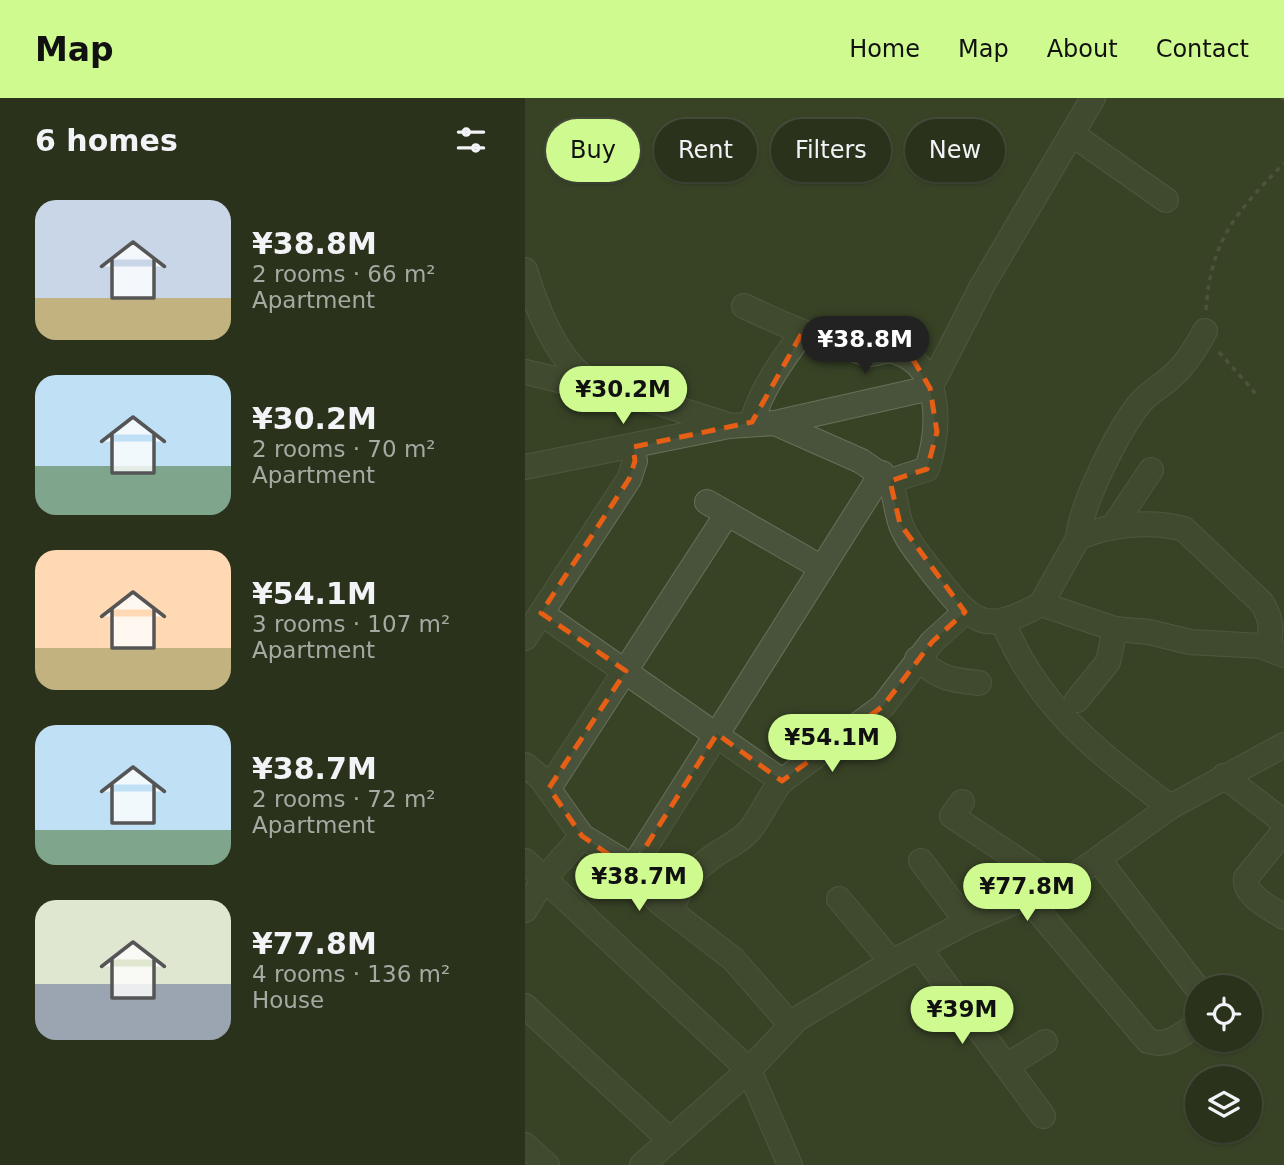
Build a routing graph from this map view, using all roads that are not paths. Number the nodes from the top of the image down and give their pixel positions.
1 (1093, 98) edge
2 (1072, 134) junction
3 (1166, 200) dead end
4 (525, 270) edge
5 (744, 306) dead end
6 (1205, 331) road end
7 (802, 333) junction
8 (525, 372) edge
9 (577, 373) junction
10 (930, 388) junction
11 (752, 424) junction
12 (633, 447) junction
13 (525, 467) edge
14 (1151, 470) dead end
15 (886, 477) junction
16 (1113, 527) junction
17 (1078, 538) junction
18 (822, 568) junction
19 (1041, 604) junction
20 (965, 612) junction
21 (541, 613) junction
22 (1003, 622) junction
23 (1115, 629) junction
24 (525, 638) edge
25 (1276, 652) edge
26 (917, 659) junction
27 (626, 671) junction
28 (979, 683) dead end
29 (1077, 700) dead end
30 (717, 734) junction
31 (1284, 745) edge
32 (525, 765) edge
33 (1224, 776) junction
34 (782, 781) junction
35 (549, 788) junction
36 (962, 802) dead end
37 (1170, 807) junction
38 (1284, 822) edge
39 (1284, 831) edge
40 (582, 836) junction
41 (1098, 859) junction
42 (525, 861) edge
43 (921, 861) dead end
44 (631, 870) junction
45 (544, 879) junction
46 (1057, 886) junction
47 (1027, 898) junction
48 (839, 899) dead end
49 (525, 910) edge
50 (670, 910) junction
51 (1284, 917) edge
52 (967, 922) junction
53 (919, 948) junction
54 (892, 962) junction
55 (1187, 975) edge
56 (525, 1006) edge
57 (791, 1025) junction
58 (1185, 1032) edge
59 (1045, 1042) dead end
60 (1006, 1066) junction
61 (749, 1070) junction
62 (1043, 1116) dead end
63 (670, 1140) junction
64 (525, 1145) edge
65 (547, 1165) edge
66 (642, 1165) edge
67 (790, 1165) edge

1 - 2 street
2 - 3 street
2 - 10 street
4 - 9 street
5 - 7 street
6 - 17 street
7 - 10 street
7 - 11 street
8 - 9 street
9 - 11 street
10 - 11 street
10 - 15 street
11 - 12 street
11 - 15 street
12 - 13 street
12 - 21 street
14 - 16 street
15 - 18 street
15 - 20 street
16 - 17 street
16 - 25 street
17 - 19 street
18 - 27 street
18 - 30 street
19 - 22 street
19 - 23 street
20 - 22 street
20 - 26 street
21 - 24 street
21 - 27 street
22 - 37 street
23 - 25 street
23 - 29 street
26 - 28 street
26 - 34 street
27 - 30 street
27 - 35 street
30 - 34 street
30 - 44 street
31 - 33 street
32 - 35 street
33 - 37 street
33 - 38 street
34 - 50 street
35 - 40 street
36 - 46 street
37 - 41 street
39 - 51 street
40 - 44 street
40 - 45 street
41 - 46 street
41 - 55 street
42 - 45 street
43 - 52 street
44 - 50 street
45 - 49 street
45 - 61 street
46 - 47 street
47 - 52 street
47 - 58 street
48 - 54 street
50 - 57 street
52 - 53 street
53 - 54 street
53 - 60 street
54 - 57 street
56 - 63 street
57 - 61 street
59 - 60 street
60 - 62 street
61 - 63 street
61 - 67 street
63 - 66 street
64 - 65 street

